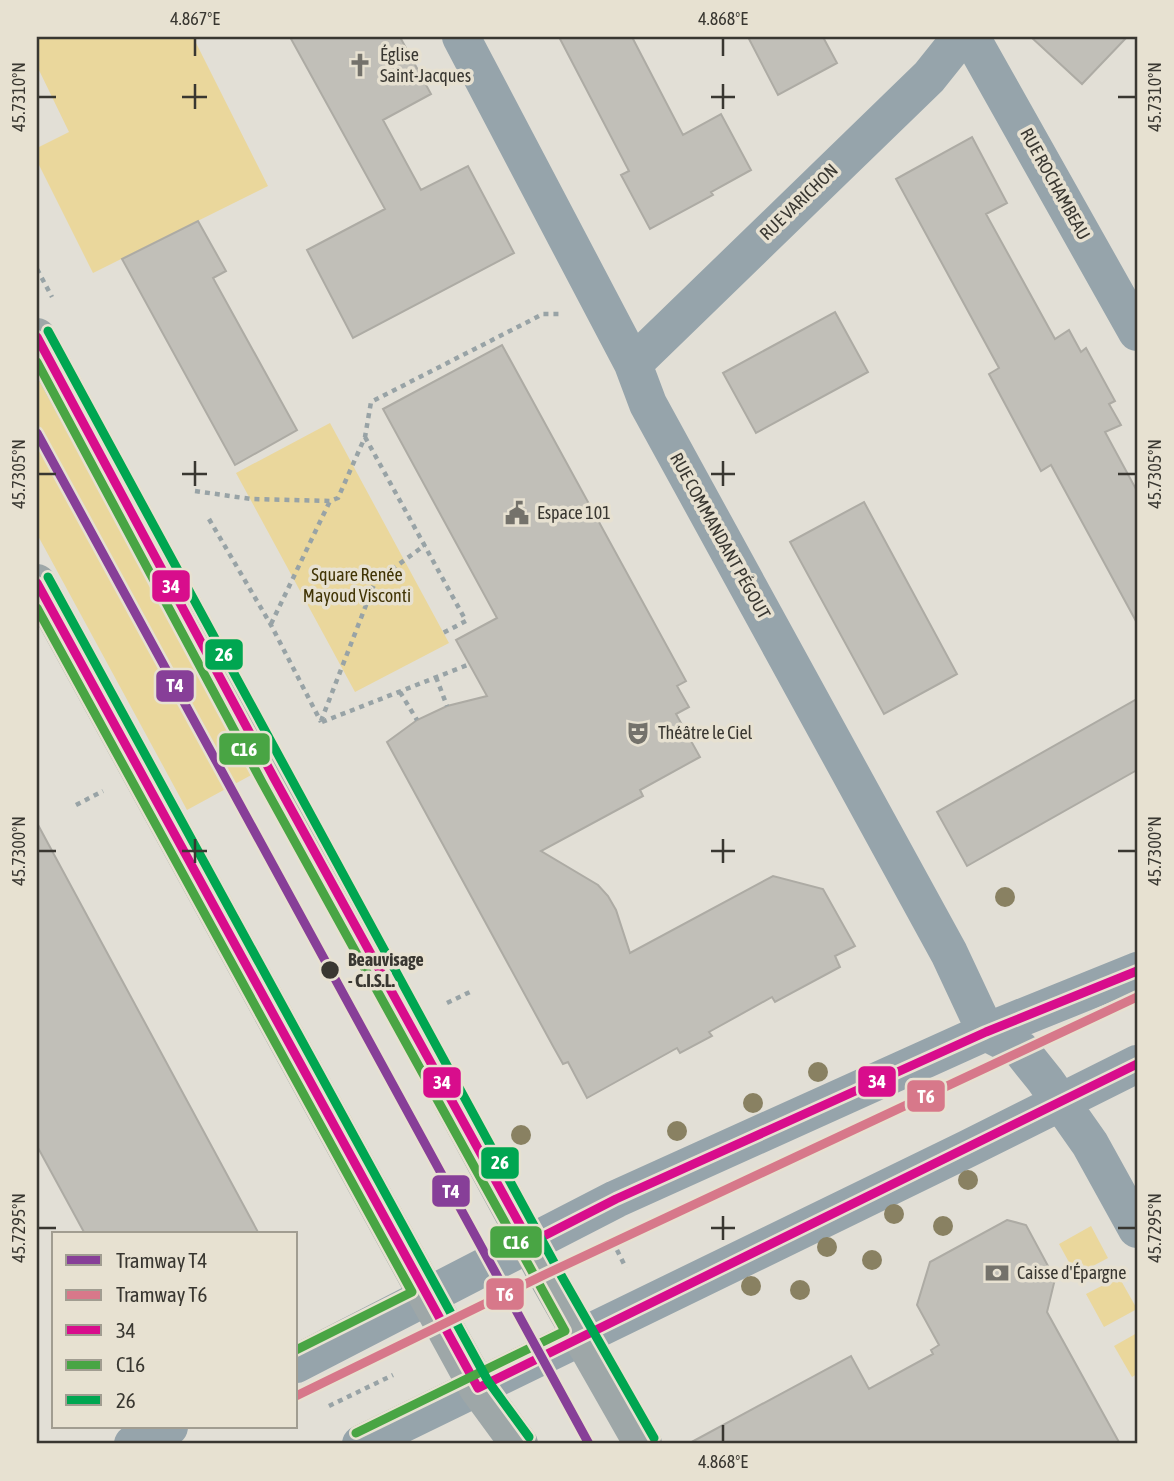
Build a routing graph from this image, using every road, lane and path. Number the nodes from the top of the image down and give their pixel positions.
1 (461, 37) edge
2 (961, 37) edge
3 (971, 37) edge
4 (561, 314) dead end
5 (1137, 332) edge
6 (37, 337) edge
7 (633, 364) junction
8 (365, 437) junction
9 (195, 491) dead end
10 (330, 501) junction
11 (209, 519) dead end
12 (425, 545) junction
13 (37, 583) edge
14 (271, 625) junction
15 (443, 633) dead end
16 (470, 664) dead end
17 (436, 677) junction
18 (400, 692) junction
19 (447, 706) dead end
20 (417, 720) dead end
21 (321, 722) junction
22 (1137, 971) edge
23 (474, 990) dead end
24 (443, 1005) dead end
25 (986, 1032) junction
26 (1137, 1064) edge
27 (1060, 1103) junction
28 (1137, 1229) edge
29 (530, 1243) junction
30 (617, 1250) dead end
31 (628, 1272) dead end
32 (429, 1297) junction
33 (582, 1336) junction
34 (298, 1363) edge
35 (393, 1375) dead end
36 (478, 1388) junction
37 (329, 1406) dead end
38 (167, 1428) edge
39 (133, 1444) edge
40 (361, 1444) edge
41 (519, 1444) edge
42 (643, 1444) edge

1 - 7 street, RUE COMMANDANT PÉGOUT
2 - 7 street, RUE VARICHON
3 - 5 street, RUE ROCHAMBEAU
4 - 8 path
6 - 29 main road
7 - 25 street, RUE COMMANDANT PÉGOUT
8 - 10 path
8 - 12 path
9 - 10 path
10 - 14 path
11 - 14 path
12 - 15 path
12 - 21 path
13 - 32 main road
14 - 21 path
16 - 17 path
17 - 18 path
17 - 19 path
18 - 20 path
18 - 21 path
22 - 25 street
23 - 24 path
25 - 27 street
25 - 29 street
26 - 27 street
27 - 28 street
27 - 33 street
29 - 32 street
29 - 33 main road
30 - 31 path
32 - 34 street
32 - 36 main road
33 - 36 street
33 - 42 main road
35 - 37 path
36 - 40 street
36 - 41 main road
38 - 39 street

